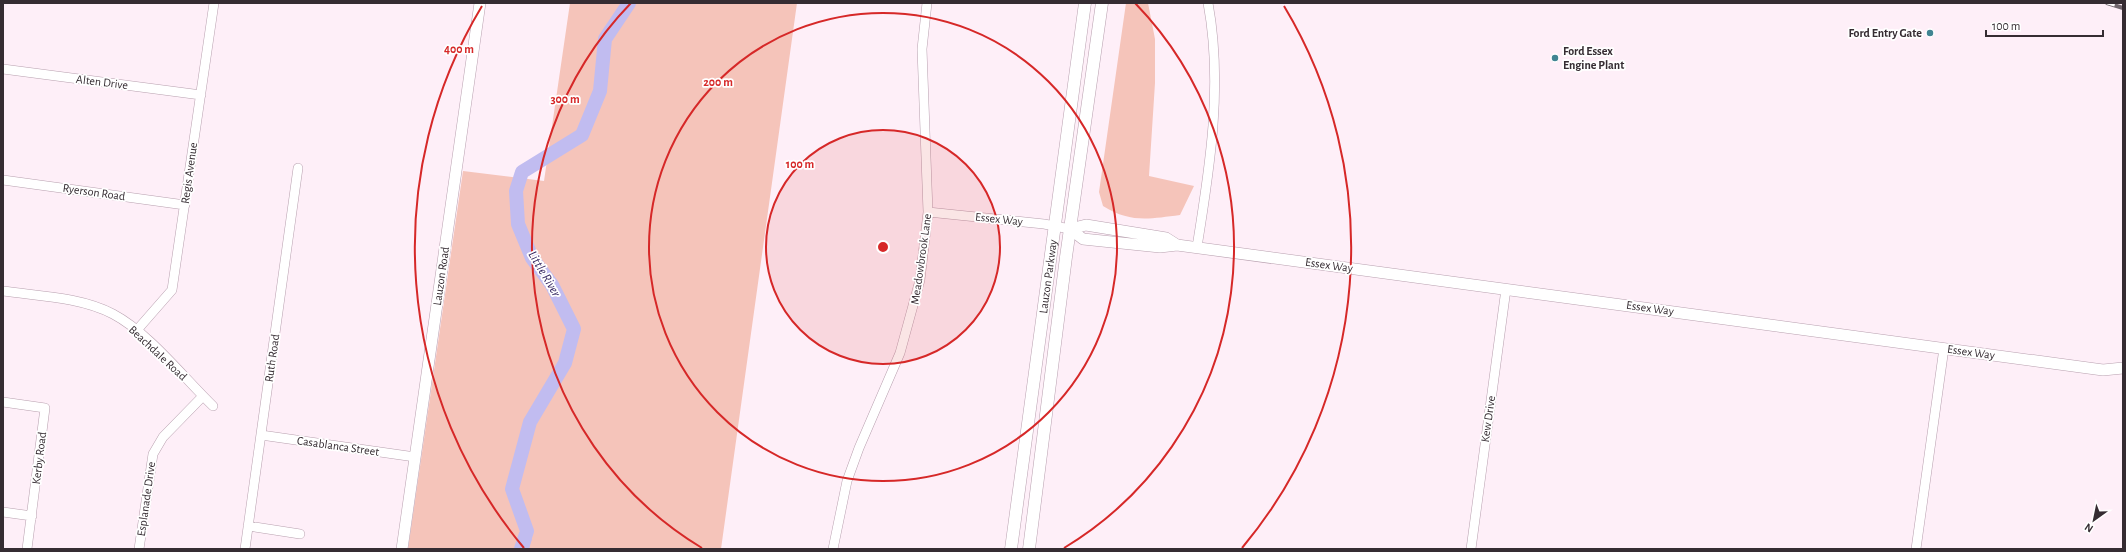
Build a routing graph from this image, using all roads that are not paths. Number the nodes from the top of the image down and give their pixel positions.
1 (214, 3) edge
2 (480, 3) edge
3 (927, 3) edge
4 (1085, 3) edge
5 (1102, 3) edge
6 (1208, 3) edge
7 (3, 69) edge
8 (201, 95) junction
9 (298, 168) dead end
10 (3, 180) edge
11 (185, 205) junction
12 (928, 212) junction
13 (1055, 225) junction
14 (1070, 229) junction
15 (1197, 247) junction
16 (1506, 289) junction
17 (3, 291) edge
18 (137, 330) junction
19 (1944, 348) junction
20 (2123, 368) edge
21 (203, 396) junction
22 (3, 402) edge
23 (213, 406) dead end
24 (261, 435) junction
25 (415, 457) junction
26 (3, 512) edge
27 (32, 516) junction
28 (248, 526) junction
29 (300, 534) dead end
30 (28, 549) edge
31 (139, 549) edge
32 (245, 549) edge
33 (402, 549) edge
34 (833, 549) edge
35 (1011, 549) edge
36 (1029, 549) edge
37 (1471, 549) edge
38 (1916, 549) edge

1 - 8 street, Regis Avenue
2 - 25 street, Lauzon Road
3 - 12 street, Meadowbrook Lane
4 - 13 main road, Lauzon Parkway
5 - 14 main road, Lauzon Parkway
6 - 15 street
7 - 8 street, Alten Drive
8 - 11 street, Regis Avenue
9 - 24 street, Ruth Road
10 - 11 street, Ryerson Road
11 - 18 street, Regis Avenue
12 - 13 street, Essex Way
12 - 34 street, Meadowbrook Lane
13 - 14 street, Essex Way
13 - 35 main road, Lauzon Parkway
14 - 15 street, Essex Way
14 - 36 main road, Lauzon Parkway
15 - 16 street, Essex Way
16 - 19 street, Essex Way
16 - 37 street, Kew Drive
17 - 18 street, Beachdale Road
18 - 21 street, Beachdale Road
19 - 20 street, Essex Way
19 - 38 street
21 - 23 street, Beachdale Road
21 - 31 street, Esplanade Drive
22 - 27 street, Kerby Road
24 - 25 street, Casablanca Street
24 - 28 street, Ruth Road
25 - 33 street, Lauzon Road
26 - 27 street
27 - 30 street, Kerby Road
28 - 29 street
28 - 32 street, Ruth Road

